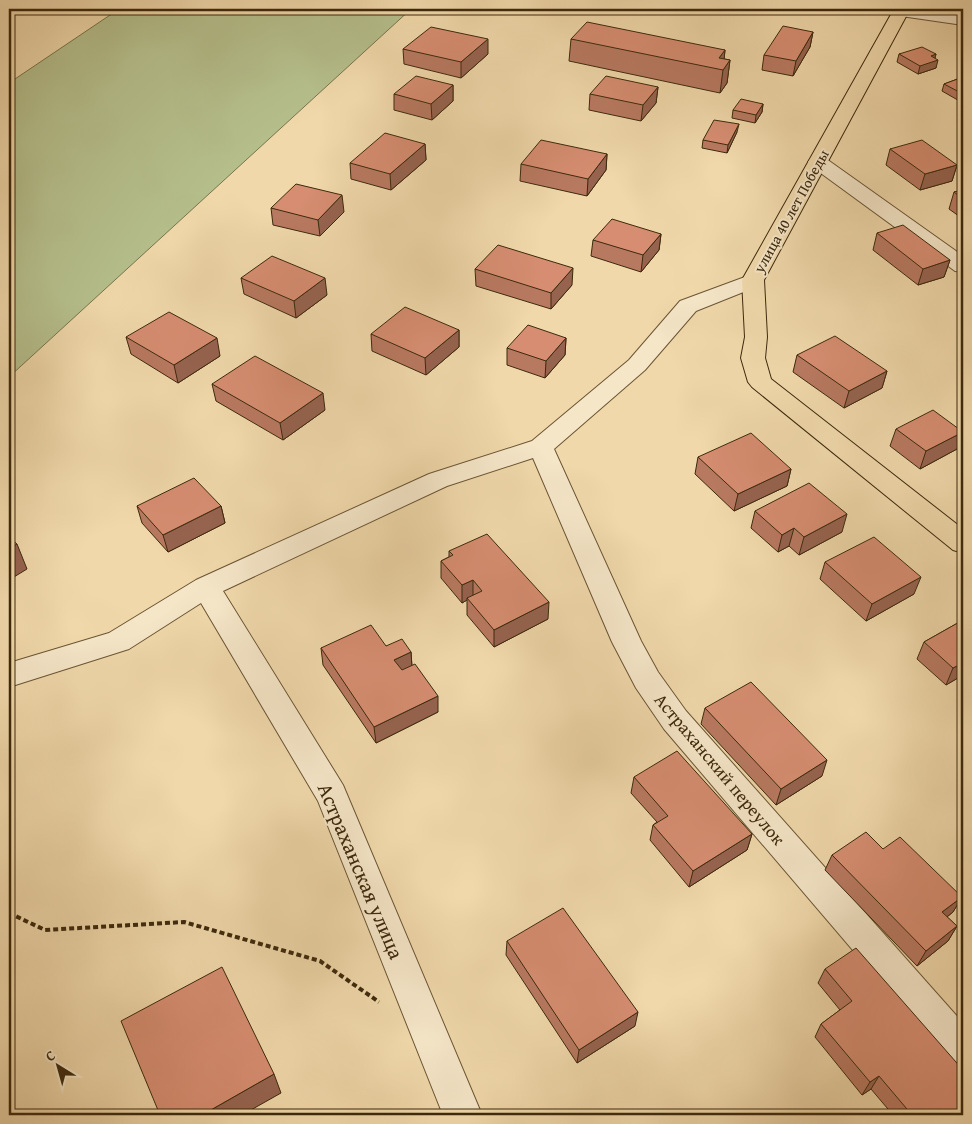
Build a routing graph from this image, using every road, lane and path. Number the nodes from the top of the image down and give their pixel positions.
1 (901, 10) edge
2 (963, 20) edge
3 (818, 162) junction
4 (963, 266) edge
5 (753, 280) junction
6 (541, 447) junction
7 (963, 543) edge
8 (206, 587) junction
9 (9, 675) edge
10 (9, 913) edge
11 (384, 1005) dead end
12 (963, 1051) edge
13 (462, 1115) edge

1 - 2 street
1 - 3 main road, улица 40 лет Победы
3 - 4 street
3 - 5 main road, улица 40 лет Победы
5 - 6 street
5 - 7 main road, улица 40 лет Победы
6 - 8 street
6 - 12 street, Астраханский переулок
8 - 9 street
8 - 13 street, Астраханская улица
10 - 11 path

